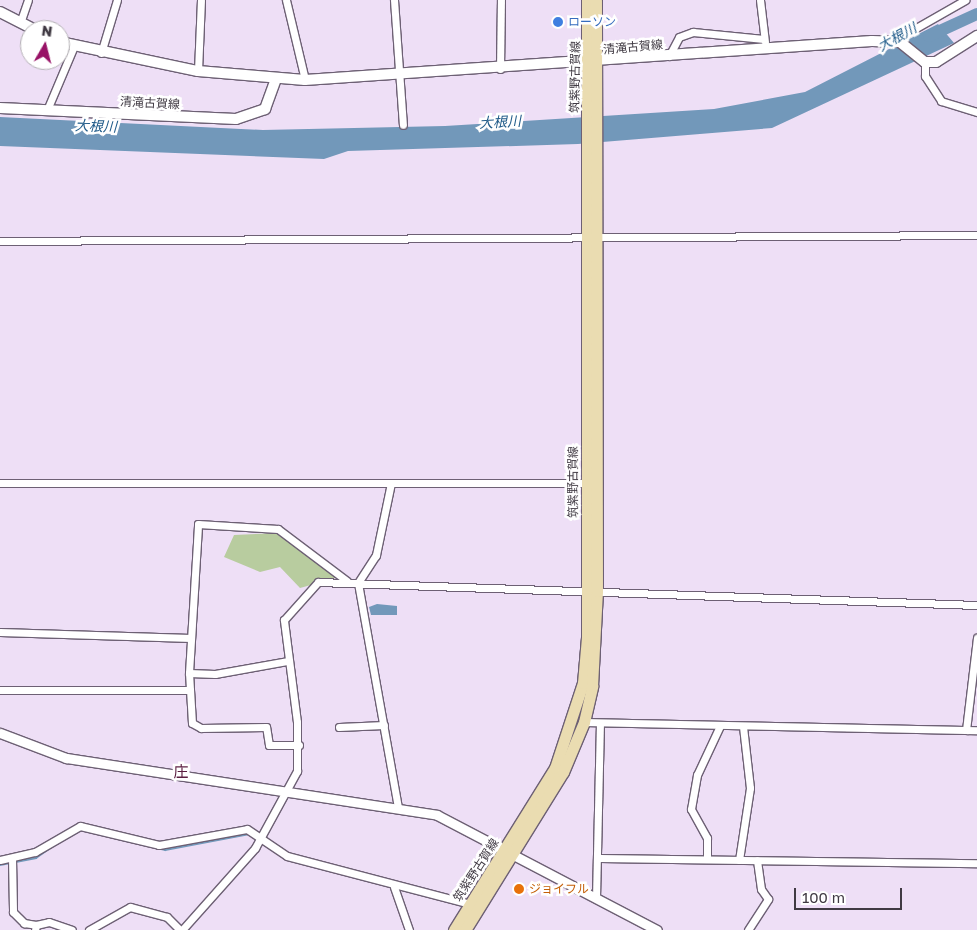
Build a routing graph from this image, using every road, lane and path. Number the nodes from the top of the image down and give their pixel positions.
1 (28, 0) edge
2 (116, 0) edge
3 (201, 0) edge
4 (286, 0) edge
5 (394, 0) edge
6 (501, 0) edge
7 (587, 0) edge
8 (596, 0) edge
9 (760, 0) edge
10 (965, 0) edge
11 (0, 12) edge
12 (21, 20) edge
13 (20, 23) edge
14 (977, 36) edge
15 (897, 41) junction
16 (766, 43) junction
17 (70, 45) edge
18 (74, 46) junction
19 (101, 53) junction
20 (669, 56) junction
21 (924, 61) junction
22 (594, 62) junction
23 (500, 69) junction
24 (198, 71) junction
25 (399, 75) junction
26 (276, 79) junction
27 (305, 80) junction
28 (0, 108) edge
29 (47, 110) junction
30 (977, 112) edge
31 (403, 125) dead end
32 (977, 235) edge
33 (593, 239) junction
34 (0, 241) edge
35 (592, 482) junction
36 (0, 483) edge
37 (391, 483) junction
38 (347, 581) junction
39 (358, 583) junction
40 (592, 591) junction
41 (977, 605) edge
42 (0, 632) edge
43 (191, 638) junction
44 (977, 638) edge
45 (287, 660) junction
46 (189, 673) junction
47 (0, 690) edge
48 (190, 690) junction
49 (584, 722) junction
50 (384, 725) junction
51 (600, 725) junction
52 (720, 726) junction
53 (339, 727) dead end
54 (743, 727) junction
55 (966, 730) junction
56 (977, 730) edge
57 (0, 734) edge
58 (299, 745) junction
59 (285, 790) junction
60 (398, 807) junction
61 (261, 837) junction
62 (510, 852) junction
63 (12, 858) junction
64 (600, 858) junction
65 (707, 859) junction
66 (0, 860) edge
67 (739, 860) junction
68 (757, 860) junction
69 (977, 863) edge
70 (394, 887) junction
71 (596, 898) junction
72 (470, 904) junction
73 (36, 927) edge
74 (72, 930) edge
75 (89, 930) edge
76 (181, 930) edge
77 (409, 930) edge
78 (454, 930) edge
79 (465, 930) edge
80 (658, 930) edge
81 (748, 930) edge

1 - 12 street
2 - 19 street
3 - 24 street
4 - 27 street
5 - 25 street
6 - 23 street
7 - 22 main road, 筑紫野古賀線
8 - 22 main road, 筑紫野古賀線
9 - 16 street
10 - 15 street
11 - 13 main road
14 - 21 main road
15 - 16 main road, 清滝古賀線
15 - 21 main road
16 - 20 main road, 清滝古賀線
16 - 20 street
17 - 18 main road, 清滝古賀線
18 - 19 main road, 清滝古賀線
18 - 29 street
19 - 24 main road, 清滝古賀線
20 - 22 main road, 清滝古賀線
21 - 30 street
22 - 23 main road, 清滝古賀線
22 - 33 main road, 筑紫野古賀線
23 - 25 main road, 清滝古賀線
24 - 26 main road, 清滝古賀線
25 - 27 main road, 清滝古賀線
25 - 31 street
26 - 27 main road, 清滝古賀線
26 - 29 main road, 清滝古賀線
28 - 29 main road, 清滝古賀線
32 - 33 street
33 - 34 street
33 - 35 main road, 筑紫野古賀線
35 - 37 street
35 - 40 main road, 筑紫野古賀線
36 - 37 street
37 - 39 street
38 - 39 street
38 - 43 street
38 - 45 street
39 - 40 street
39 - 50 street
40 - 41 street
40 - 49 main road, 筑紫野古賀線
40 - 62 main road, 筑紫野古賀線
42 - 43 street
43 - 46 street
44 - 55 street
45 - 46 street
45 - 58 street
46 - 48 street
47 - 48 street
48 - 58 street
49 - 51 street
49 - 62 main road, 筑紫野古賀線
50 - 53 street
50 - 60 street
51 - 52 street
51 - 64 street
52 - 54 street
52 - 65 street
54 - 55 street
54 - 67 street
55 - 56 street
57 - 59 street
58 - 59 street
59 - 60 street
59 - 61 street
60 - 62 street
61 - 63 street
61 - 70 street
61 - 76 street
62 - 71 street
62 - 72 main road, 筑紫野古賀線
62 - 79 main road, 筑紫野古賀線
63 - 66 street
63 - 73 street
64 - 65 street
64 - 71 street
65 - 67 street
67 - 68 street
68 - 69 street
68 - 81 street
70 - 72 street
70 - 77 street
71 - 80 street
72 - 78 main road, 筑紫野古賀線
73 - 74 street
75 - 76 street

